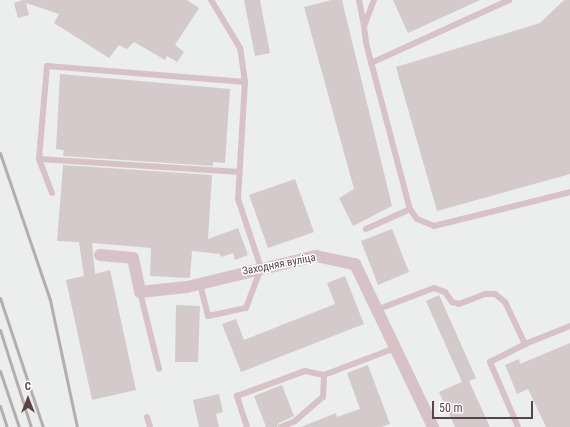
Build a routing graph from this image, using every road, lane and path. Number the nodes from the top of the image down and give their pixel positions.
1 (211, 0) edge
2 (359, 0) edge
3 (374, 0) edge
4 (509, 0) edge
5 (364, 26) junction
6 (371, 63) junction
7 (245, 82) junction
8 (39, 159) junction
9 (240, 172) junction
10 (570, 192) edge
11 (52, 193) dead end
12 (410, 209) junction
13 (366, 229) dead end
14 (100, 255) dead end
15 (262, 268) junction
16 (200, 284) junction
17 (140, 292) junction
18 (376, 310) junction
19 (570, 326) edge
20 (525, 344) junction
21 (395, 348) junction
22 (158, 369) dead end
23 (324, 375) junction
24 (147, 417) dead end
25 (150, 427) edge
26 (247, 427) edge
27 (281, 427) edge
28 (433, 427) edge
29 (518, 427) edge

1 - 7 lane
2 - 5 lane
3 - 5 lane
4 - 6 lane
5 - 6 lane
6 - 12 lane
7 - 8 lane
7 - 9 lane
8 - 9 lane
8 - 11 lane
9 - 15 lane
10 - 12 lane
12 - 13 lane
14 - 17 street
15 - 16 street, Заходняя вуліца
15 - 16 lane
15 - 18 street, Заходняя вуліца
16 - 17 street, Заходняя вуліца
17 - 22 lane
18 - 20 lane
18 - 21 street, Заходняя вуліца
19 - 20 lane
20 - 29 lane
21 - 23 lane
21 - 28 street, Заходняя вуліца
23 - 26 lane
23 - 27 lane
24 - 25 lane

